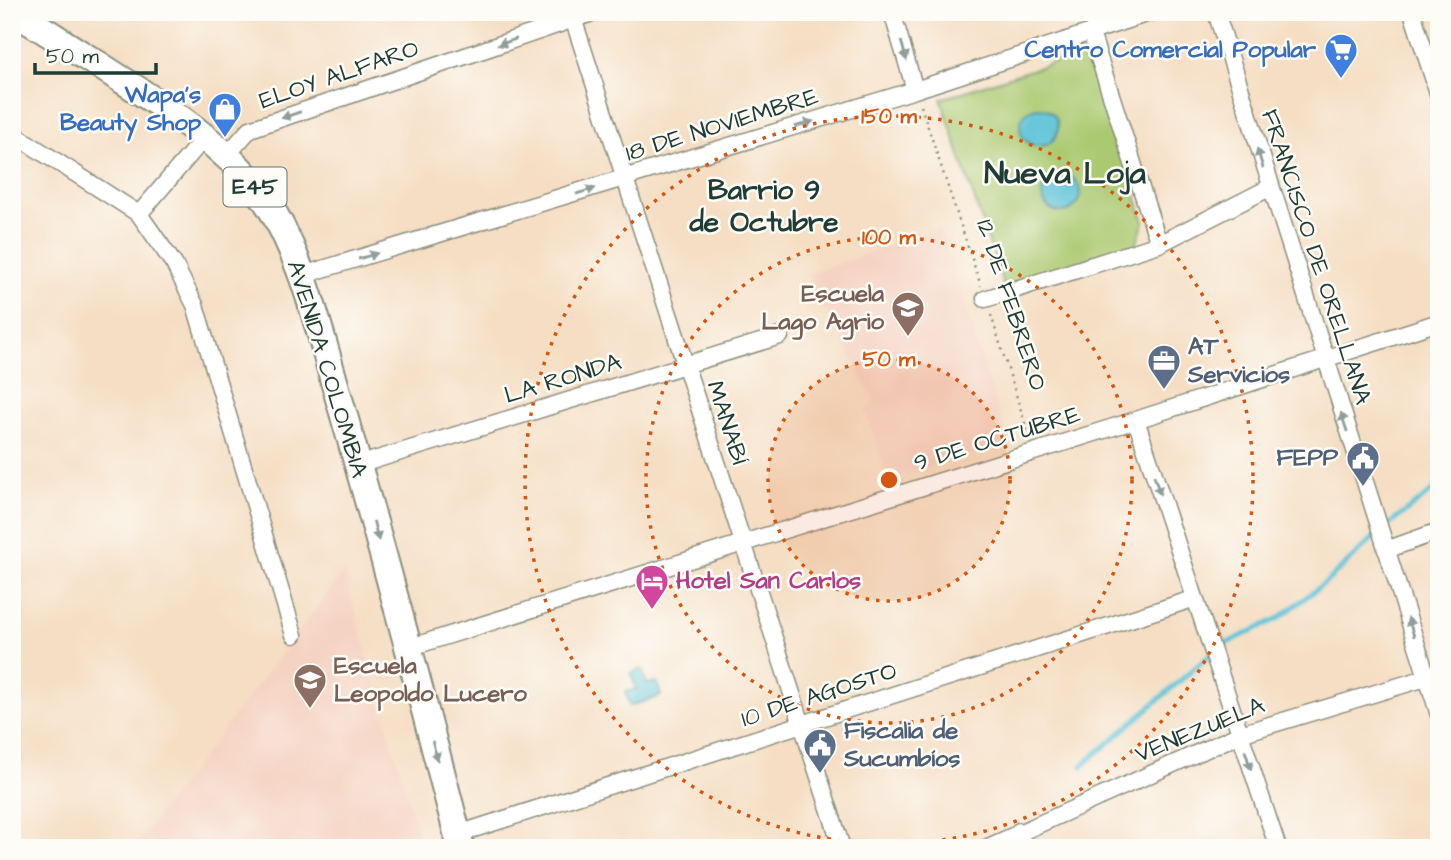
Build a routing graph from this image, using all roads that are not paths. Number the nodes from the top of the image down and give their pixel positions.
1 (594, 12) edge
2 (892, 12) edge
3 (1152, 12) edge
4 (1216, 12) edge
5 (1412, 12) edge
6 (26, 14) edge
7 (572, 16) edge
8 (1091, 33) junction
9 (915, 90) junction
10 (1439, 96) edge
11 (12, 133) edge
12 (205, 137) junction
13 (227, 155) junction
14 (624, 179) junction
15 (1269, 188) junction
16 (139, 214) junction
17 (1159, 244) junction
18 (303, 275) junction
19 (985, 299) road end
20 (1439, 321) edge
21 (780, 337) dead end
22 (1323, 358) junction
23 (684, 365) junction
24 (1136, 420) junction
25 (358, 465) junction
26 (1439, 531) edge
27 (742, 542) junction
28 (1386, 550) junction
29 (1193, 599) junction
30 (294, 635) dead end
31 (408, 648) junction
32 (1433, 676) edge
33 (1439, 715) edge
34 (802, 724) junction
35 (1240, 734) junction
36 (1019, 831) junction
37 (459, 841) edge
38 (842, 848) edge
39 (986, 848) edge
40 (1025, 848) edge
41 (1278, 848) edge

1 - 7 street, ELOY ALFARO
2 -> 9 street
3 - 8 street, 18 DE NOVIEMBRE
15 -> 4 street, FRANCISCO DE ORELLANA
5 - 10 street
6 - 12 main road, AVENIDA COLOMBIA / E45
7 -> 13 street, ELOY ALFARO
7 - 14 street, MANABÍ
8 - 9 street, 18 DE NOVIEMBRE
8 - 17 street
14 -> 9 street, 18 DE NOVIEMBRE
11 - 16 street
12 - 13 main road, AVENIDA COLOMBIA / E45
12 - 16 street
13 - 18 main road, AVENIDA COLOMBIA / E45
18 -> 14 street, 18 DE NOVIEMBRE
14 - 23 street, MANABÍ
15 - 17 street
15 - 22 street, FRANCISCO DE ORELLANA
16 - 30 street
17 - 19 street
18 - 25 main road, AVENIDA COLOMBIA / E45
20 - 22 street, 9 DE OCTUBRE
21 - 23 street, LA RONDA
22 - 24 street, 9 DE OCTUBRE
28 -> 22 street, FRANCISCO DE ORELLANA
23 - 25 street, LA RONDA
23 - 27 street, MANABÍ
24 - 27 street, 9 DE OCTUBRE
24 -> 29 street
25 -> 31 main road, AVENIDA COLOMBIA / E45
26 - 28 street
27 - 31 street, 9 DE OCTUBRE
27 - 34 street, MANABÍ
32 -> 28 street, FRANCISCO DE ORELLANA
29 - 34 street, 10 DE AGOSTO
29 - 35 street
31 -> 37 main road, AVENIDA COLOMBIA / E45
32 - 33 street, FRANCISCO DE ORELLANA
32 - 35 street, VENEZUELA
34 - 37 street, 10 DE AGOSTO
34 - 38 street, MANABÍ
35 - 36 street, VENEZUELA
35 -> 41 street
36 - 39 street, VENEZUELA
36 - 40 street

